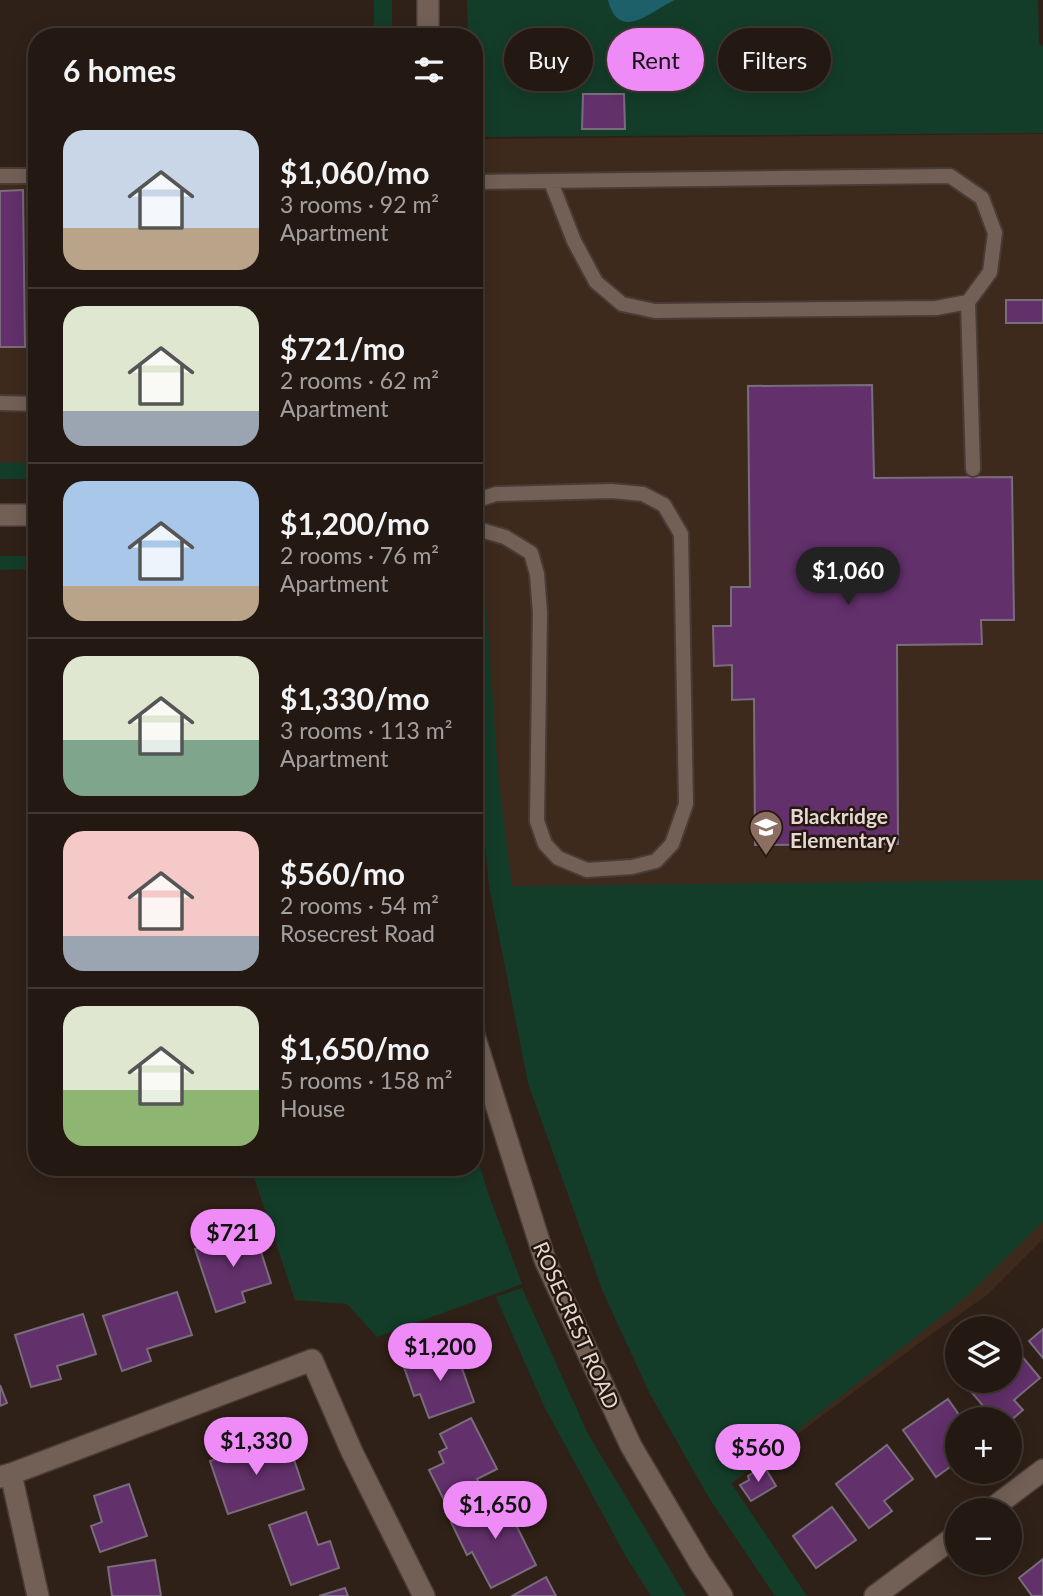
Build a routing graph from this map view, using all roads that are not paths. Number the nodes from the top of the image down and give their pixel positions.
1 (428, 0) edge
2 (428, 28) edge
3 (0, 176) edge
4 (28, 176) edge
5 (483, 182) edge
6 (551, 182) junction
7 (968, 302) junction
8 (0, 403) edge
9 (28, 404) edge
10 (973, 469) dead end
11 (483, 499) edge
12 (0, 515) edge
13 (28, 515) edge
14 (483, 531) edge
15 (483, 1064) edge
16 (1043, 1470) edge
17 (5, 1476) edge
18 (1006, 1498) edge
19 (945, 1544) edge
20 (38, 1596) edge
21 (424, 1596) edge
22 (722, 1596) edge
23 (875, 1596) edge

1 - 2 street
3 - 4 lane
5 - 6 lane
6 - 7 lane
6 - 7 lane
7 - 10 lane
8 - 9 lane
11 - 14 lane
12 - 13 street
15 - 22 street, ROSECREST ROAD
16 - 18 street
17 - 20 street
17 - 21 street
19 - 23 street

